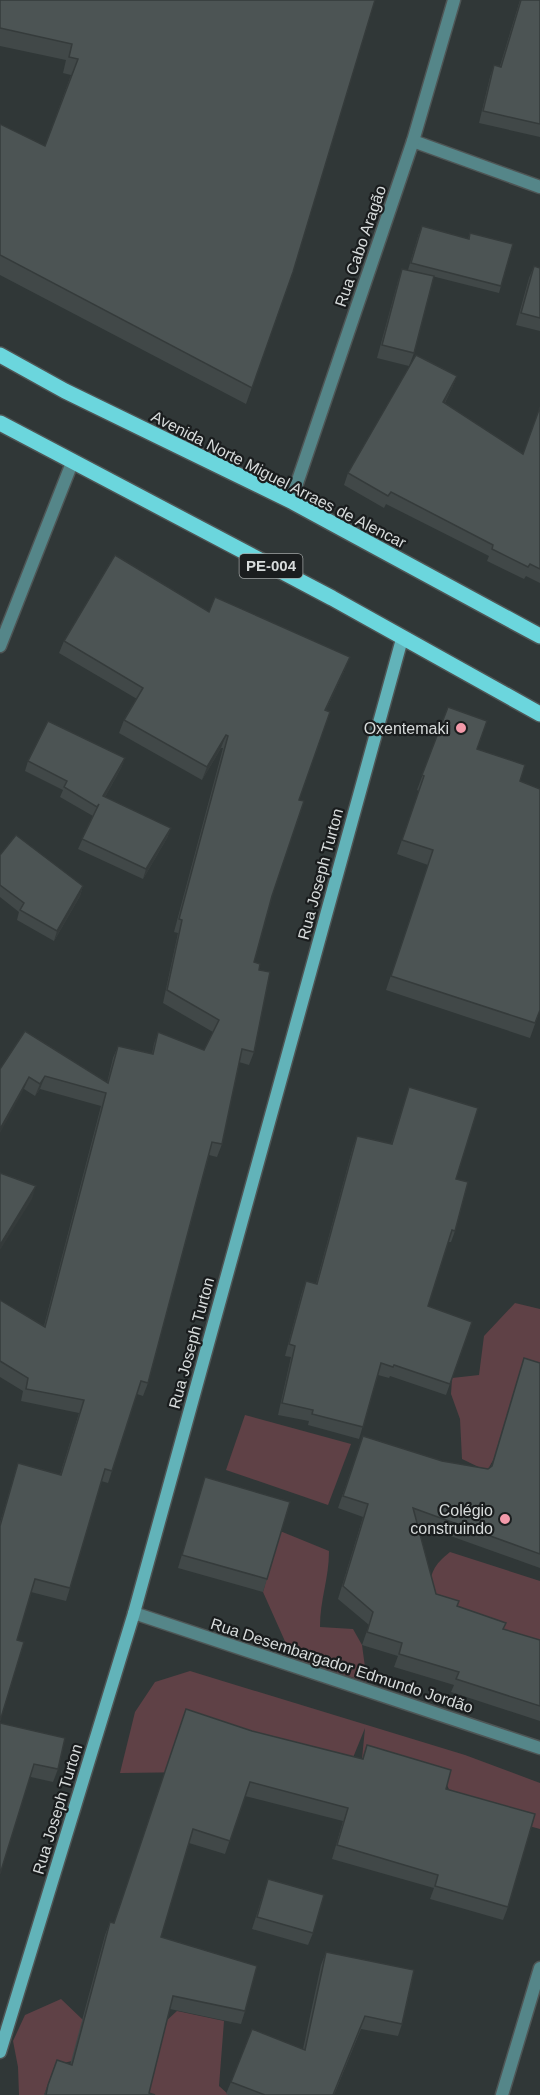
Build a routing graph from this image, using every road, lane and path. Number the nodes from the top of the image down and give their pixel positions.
1 (454, 0) edge
2 (413, 141) junction
3 (540, 187) edge
4 (0, 355) edge
5 (0, 423) edge
6 (72, 462) junction
7 (291, 501) junction
8 (540, 636) edge
9 (402, 639) junction
10 (0, 646) edge
11 (540, 714) edge
12 (134, 1613) junction
13 (540, 1748) edge
14 (540, 1968) edge
15 (0, 2052) edge
16 (502, 2095) edge

1 - 2 street, Rua Cabo Aragão
2 - 3 street
2 - 7 street, Rua Cabo Aragão
4 - 7 main road, Avenida Norte Miguel Arraes de Alencar
5 - 6 main road, PE-004
6 - 9 main road, PE-004
6 - 10 street
7 - 8 main road, Avenida Norte Miguel Arraes de Alencar
9 - 11 main road, PE-004
9 - 12 street, Rua Joseph Turton
12 - 13 street, Rua Desembargador Edmundo Jordão
12 - 15 street, Rua Joseph Turton
14 - 16 street

